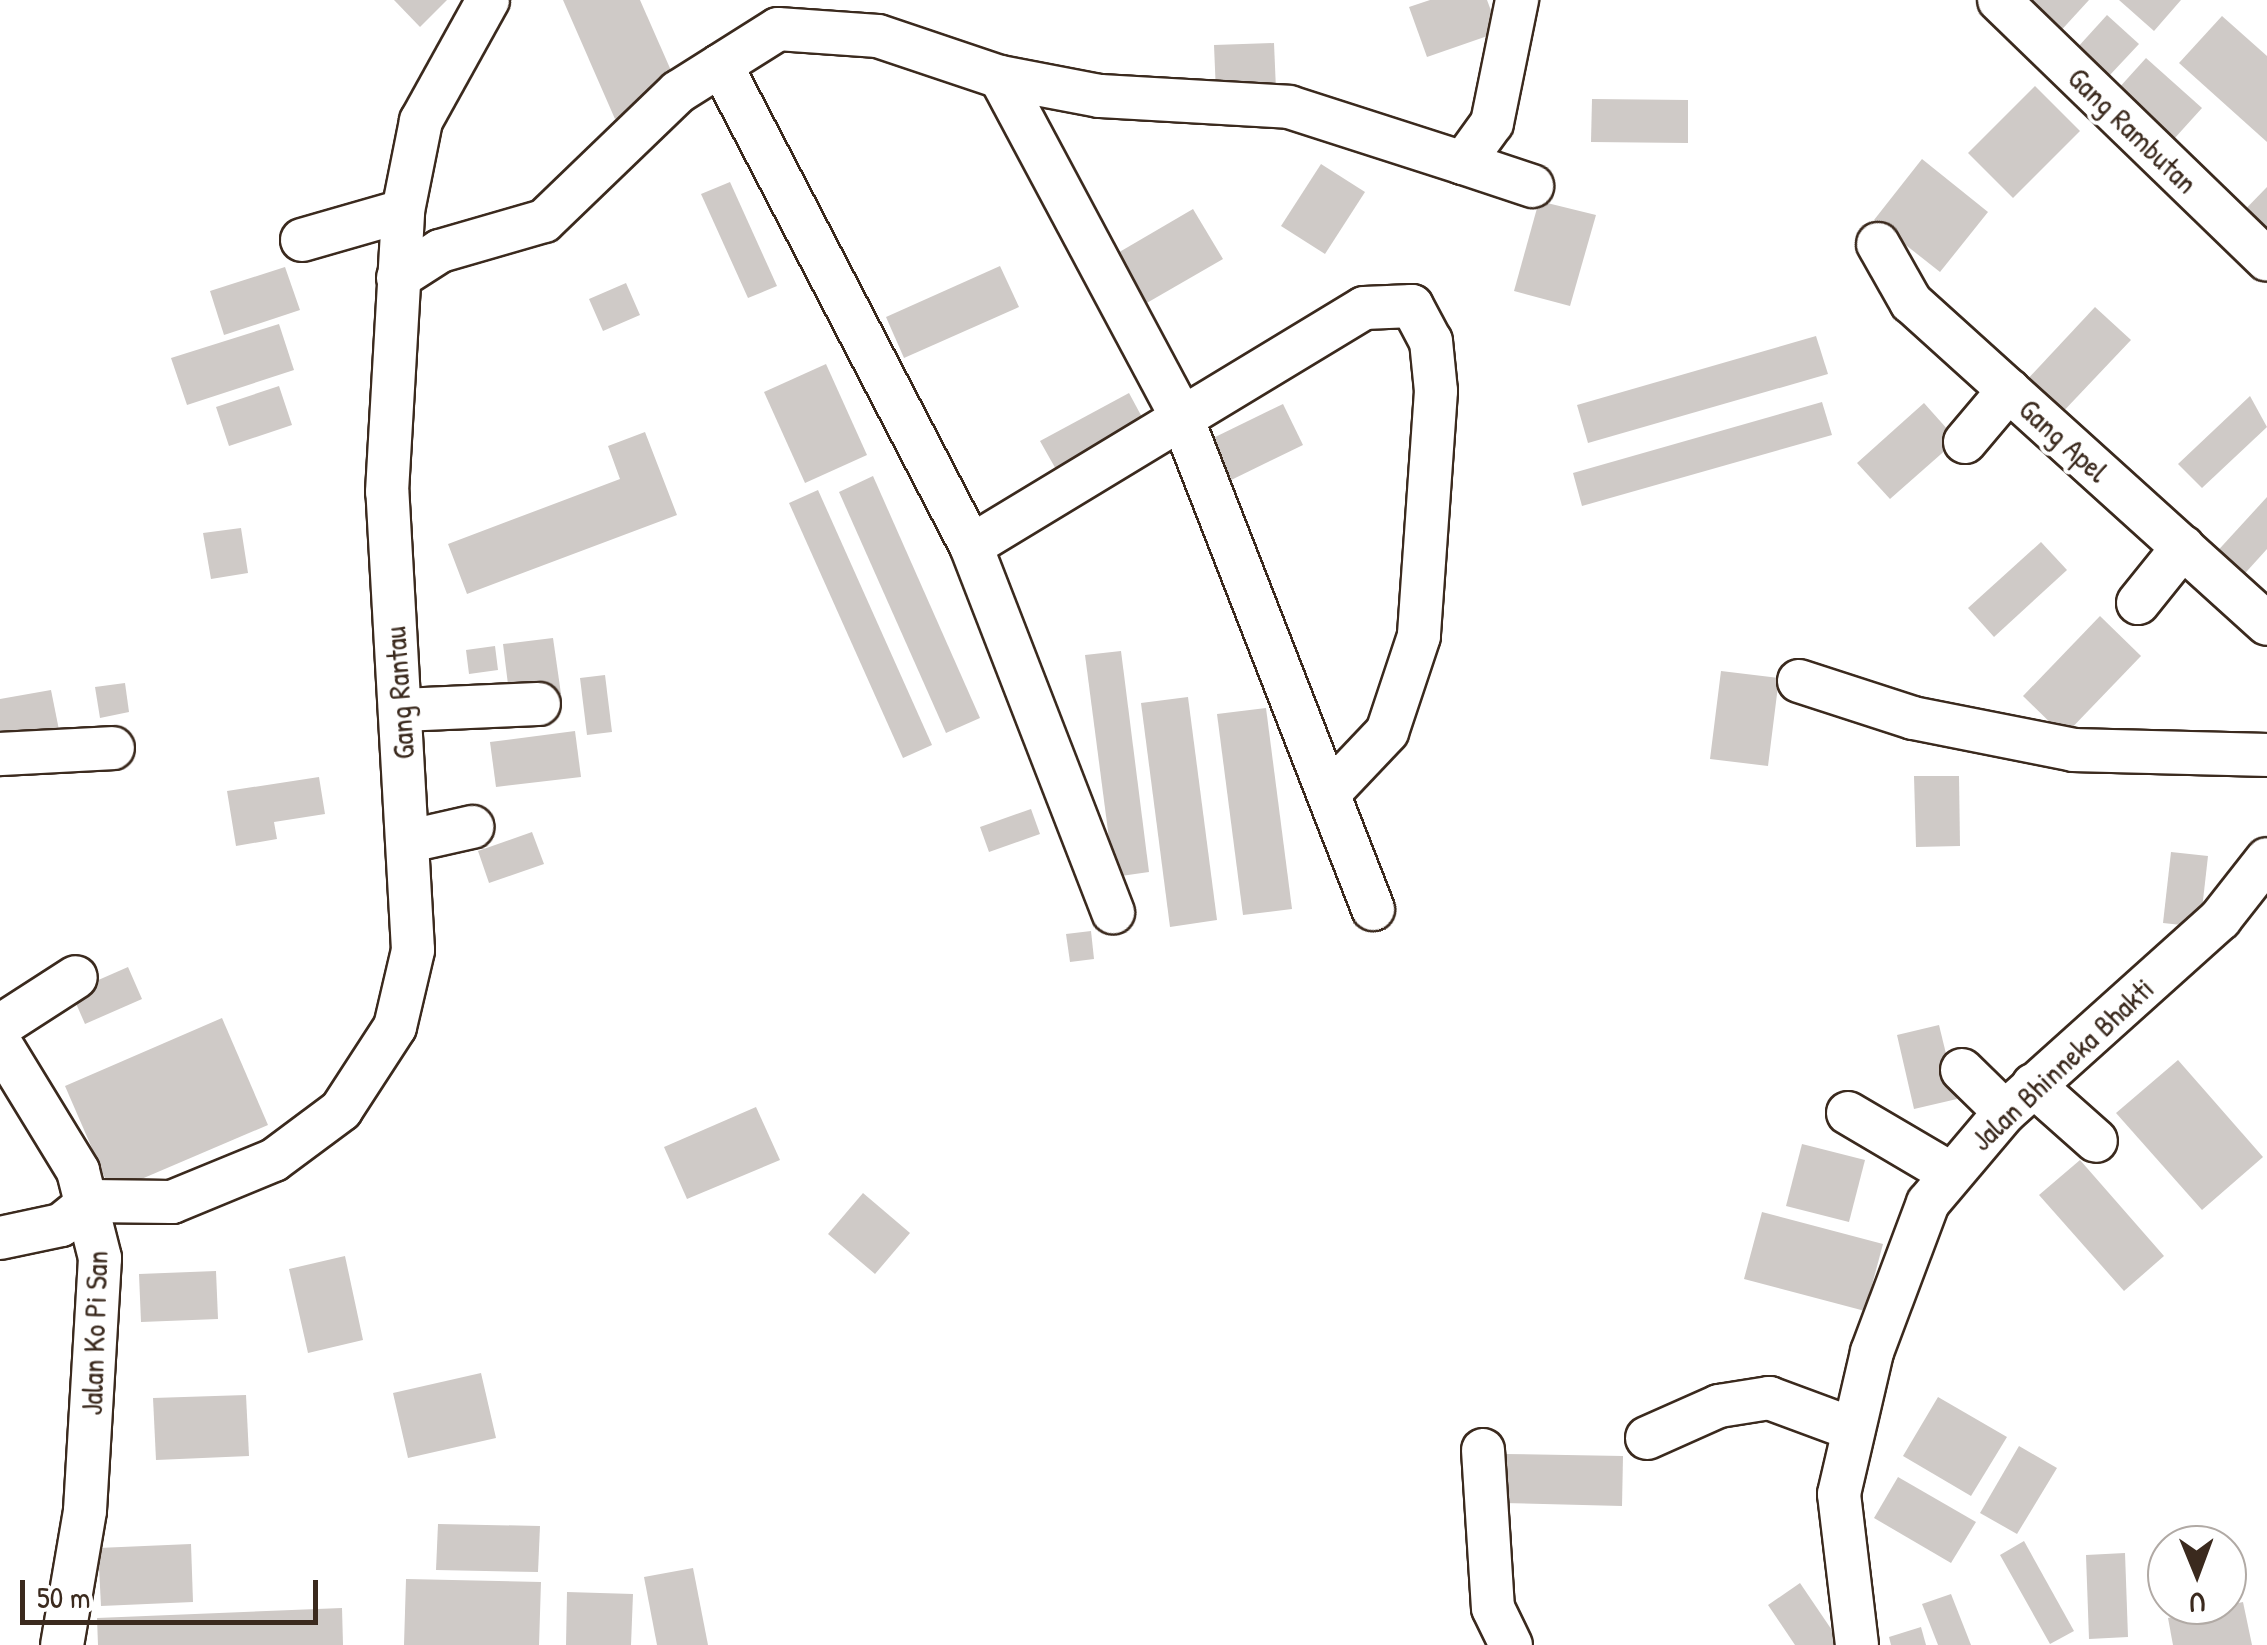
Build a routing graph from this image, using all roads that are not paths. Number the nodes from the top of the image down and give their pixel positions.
1 (488, 0) edge
2 (1517, 0) edge
3 (1999, 0) edge
4 (818, 13) edge
5 (721, 65) junction
6 (1000, 78) junction
7 (1463, 163) junction
8 (1532, 186) dead end
9 (403, 211) junction
10 (302, 240) dead end
11 (1878, 244) dead end
12 (2267, 260) edge
13 (398, 278) junction
14 (2009, 390) junction
15 (1182, 418) junction
16 (1966, 442) dead end
17 (971, 546) junction
18 (2182, 548) junction
19 (2138, 603) dead end
20 (2267, 624) edge
21 (1798, 681) dead end
22 (539, 704) dead end
23 (400, 710) junction
24 (113, 748) dead end
25 (0, 754) edge
26 (2267, 755) edge
27 (1330, 792) junction
28 (472, 827) dead end
29 (410, 841) junction
30 (2267, 859) edge
31 (1374, 909) dead end
32 (1113, 912) dead end
33 (76, 977) dead end
34 (0, 1026) edge
35 (0, 1044) edge
36 (1962, 1070) dead end
37 (2019, 1098) junction
38 (1848, 1114) dead end
39 (2096, 1140) dead end
40 (1950, 1173) junction
41 (91, 1200) junction
42 (0, 1238) edge
43 (1853, 1430) junction
44 (1647, 1438) dead end
45 (1482, 1450) dead end
46 (62, 1645) edge
47 (1511, 1645) edge
48 (1857, 1645) edge

1 - 9 street, Gang Rantau
2 - 7 street
3 - 12 street, Gang Rambutan
4 - 5 street
4 - 6 street
5 - 13 street
5 - 17 street
6 - 7 street
6 - 15 street
7 - 8 street
9 - 10 street
9 - 13 street, Gang Rantau
11 - 14 street, Gang Apel
13 - 23 street, Gang Rantau
14 - 16 street
14 - 18 street, Gang Apel
15 - 17 street
15 - 27 street
15 - 27 street
17 - 32 street
18 - 19 street
18 - 20 street, Gang Apel
21 - 26 street
22 - 23 street
23 - 29 street, Gang Rantau
24 - 25 street
27 - 31 street
28 - 29 street
29 - 41 street, Gang Rantau
30 - 37 street, Jalan Bhinneka Bhakti
33 - 34 street
35 - 41 street, Jalan Ko Pi San
36 - 37 street
37 - 39 street
37 - 40 street, Jalan Bhinneka Bhakti
38 - 40 street
40 - 43 street, Jalan Bhinneka Bhakti
41 - 42 street
41 - 46 street, Jalan Ko Pi San
43 - 44 street
43 - 48 street, Jalan Bhinneka Bhakti
45 - 47 street

